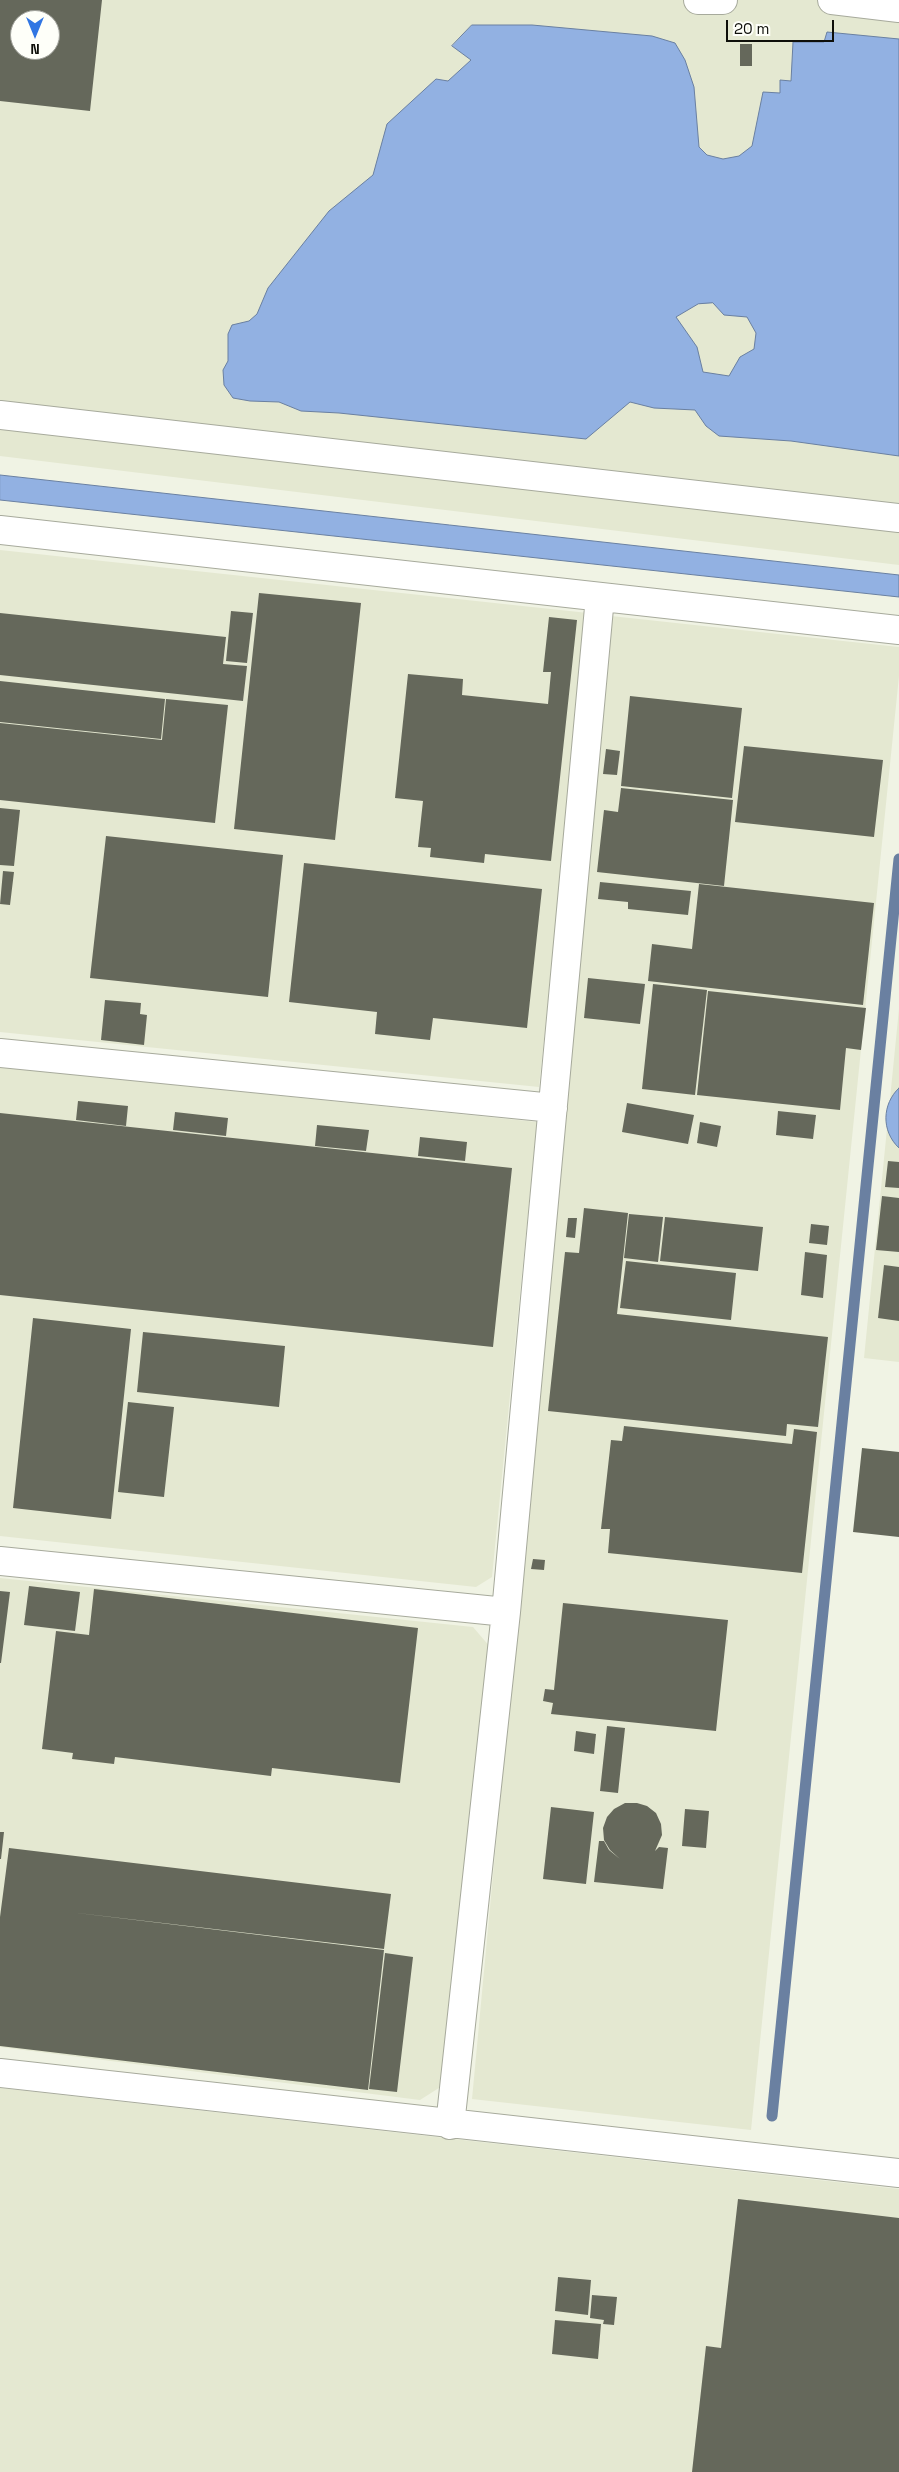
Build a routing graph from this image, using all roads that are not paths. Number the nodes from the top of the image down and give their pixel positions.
1 (698, 0) edge
2 (722, 0) edge
3 (832, 0) edge
4 (899, 8) edge
5 (0, 415) edge
6 (899, 518) edge
7 (0, 530) edge
8 (600, 597) junction
9 (899, 630) edge
10 (0, 1053) edge
11 (553, 1108) junction
12 (0, 1561) edge
13 (506, 1612) junction
14 (0, 2073) edge
15 (450, 2125) junction
16 (899, 2174) edge

1 - 2 street
3 - 4 street
5 - 6 street
7 - 8 street
8 - 9 street
8 - 11 street
10 - 11 street
11 - 13 street
12 - 13 street
13 - 15 street
14 - 15 street
15 - 16 street

